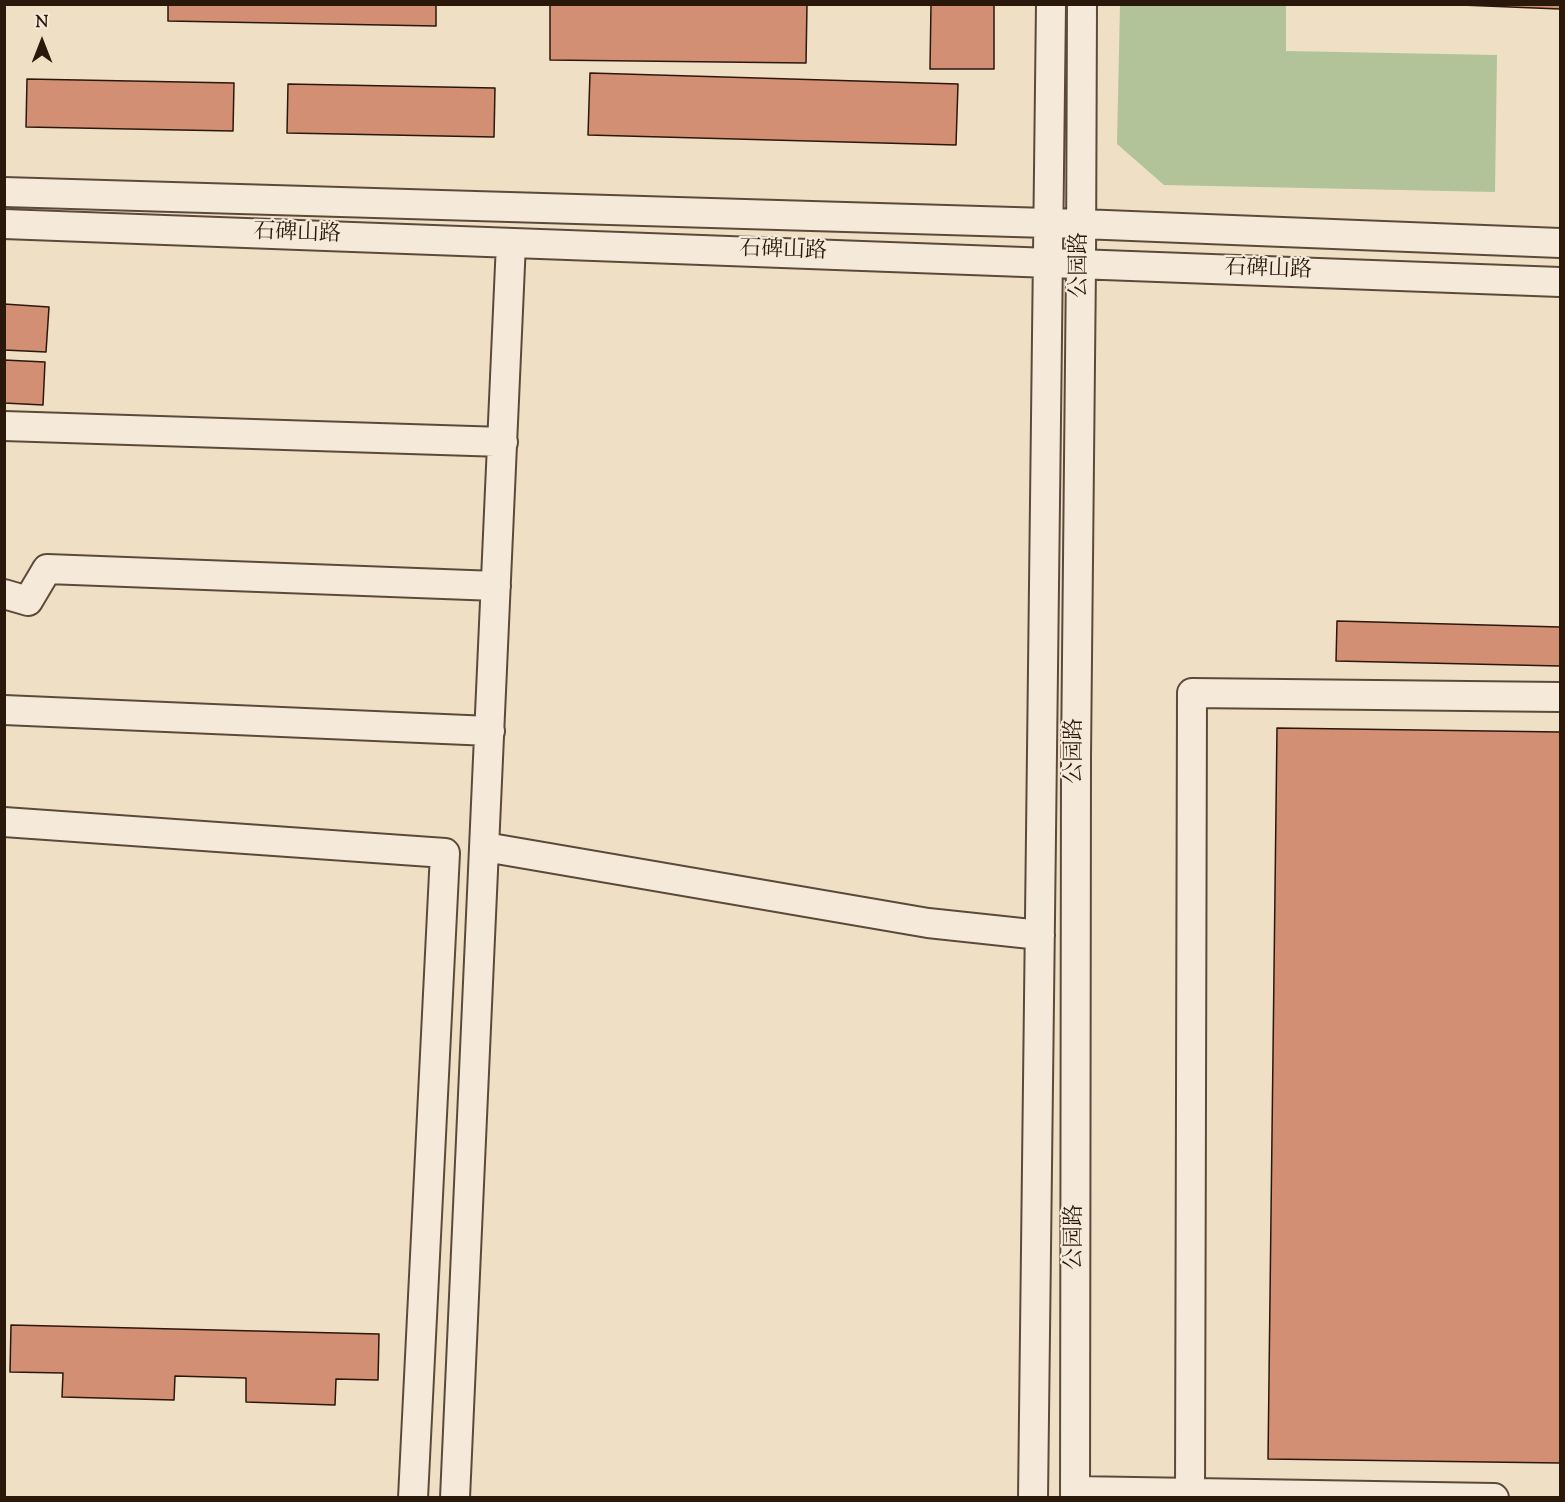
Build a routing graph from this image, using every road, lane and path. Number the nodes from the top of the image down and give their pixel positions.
1 (1051, 4) edge
2 (1083, 4) edge
3 (4, 192) edge
4 (4, 224) edge
5 (1049, 224) junction
6 (1081, 224) junction
7 (511, 243) junction
8 (1560, 243) edge
9 (1049, 262) junction
10 (1081, 264) junction
11 (1560, 282) edge
12 (4, 426) edge
13 (503, 442) junction
14 (496, 586) junction
15 (4, 594) edge
16 (1560, 697) edge
17 (4, 710) edge
18 (490, 731) junction
19 (4, 822) edge
20 (485, 847) junction
21 (1040, 936) junction
22 (1190, 1492) junction
23 (1075, 1494) edge
24 (412, 1497) edge
25 (456, 1497) edge
26 (1033, 1497) edge
27 (1494, 1497) edge

1 - 5 street
2 - 6 street, 公园路
3 - 5 street
4 - 7 street, 石碑山路
5 - 6 street
5 - 9 street
6 - 8 street
6 - 10 street, 公园路
7 - 9 street, 石碑山路
7 - 13 street
9 - 10 street, 石碑山路
9 - 21 street
10 - 11 street, 石碑山路
10 - 23 street, 公园路
12 - 13 street
13 - 14 street
14 - 15 street
14 - 18 street
16 - 22 street
17 - 18 street
18 - 20 street
19 - 24 street
20 - 21 street
20 - 25 street
21 - 26 street
22 - 23 street
22 - 27 street

